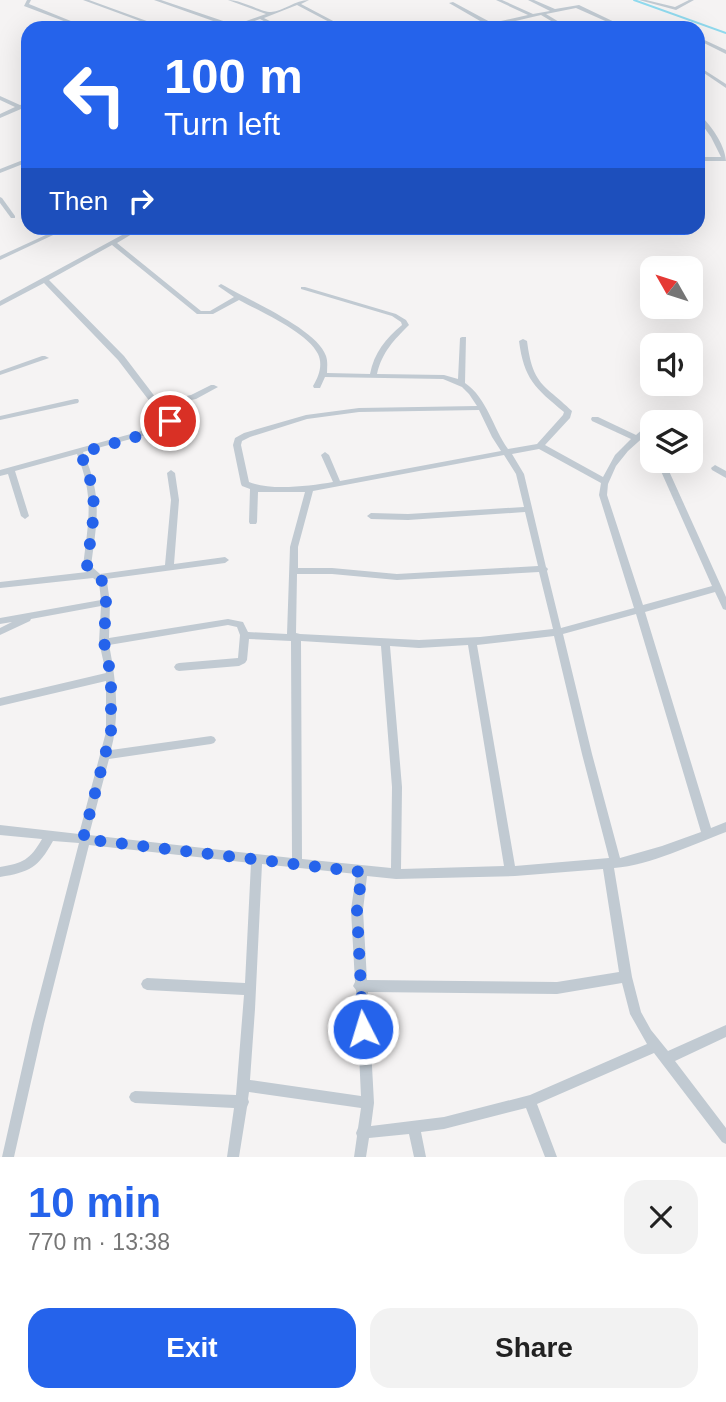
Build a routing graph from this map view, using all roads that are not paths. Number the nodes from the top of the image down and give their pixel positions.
1 (29, 0) edge
2 (85, 0) edge
3 (156, 0) edge
4 (230, 0) edge
5 (306, 0) edge
6 (498, 0) edge
7 (530, 0) edge
8 (640, 0) edge
9 (692, 0) edge
10 (452, 3) dead end
11 (299, 5) junction
12 (555, 11) junction
13 (272, 14) junction
14 (542, 14) junction
15 (533, 16) junction
16 (261, 18) junction
17 (68, 21) edge
18 (144, 21) edge
19 (217, 21) edge
20 (252, 21) edge
21 (267, 21) edge
22 (331, 21) edge
23 (484, 21) edge
24 (511, 21) edge
25 (554, 21) edge
26 (610, 21) edge
27 (705, 42) edge
28 (726, 52) edge
29 (705, 72) edge
30 (726, 86) edge
31 (0, 98) edge
32 (19, 107) joint
33 (0, 116) edge
34 (705, 125) edge
35 (705, 159) edge
36 (726, 159) edge
37 (21, 163) edge
38 (0, 171) edge
39 (0, 199) edge
40 (13, 217) dead end
41 (50, 235) edge
42 (126, 235) edge
43 (112, 242) junction
44 (0, 258) edge
45 (46, 280) junction
46 (220, 286) dead end
47 (303, 288) dead end
48 (239, 297) junction
49 (0, 304) edge
50 (464, 338) dead end
51 (523, 341) dead end
52 (45, 358) dead end
53 (0, 373) edge
54 (323, 375) junction
55 (373, 375) junction
56 (462, 381) junction
57 (317, 386) dead end
58 (214, 387) dead end
59 (75, 401) dead end
60 (158, 405) junction
61 (481, 408) junction
62 (0, 418) edge
63 (595, 419) dead end
64 (640, 435) edge
65 (636, 438) junction
66 (540, 446) junction
67 (505, 451) junction
68 (80, 453) junction
69 (325, 455) dead end
70 (715, 467) dead end
71 (11, 471) junction
72 (0, 473) edge
73 (171, 473) dead end
74 (666, 473) edge
75 (726, 475) edge
76 (604, 481) junction
77 (337, 483) junction
78 (254, 488) junction
79 (310, 489) junction
80 (529, 509) junction
81 (25, 516) dead end
82 (371, 516) dead end
83 (253, 522) dead end
84 (225, 560) dead end
85 (169, 567) junction
86 (544, 569) junction
87 (295, 571) junction
88 (96, 576) junction
89 (0, 585) edge
90 (718, 588) junction
91 (106, 602) junction
92 (726, 607) edge
93 (640, 610) junction
94 (30, 617) junction
95 (0, 621) edge
96 (0, 632) edge
97 (559, 632) junction
98 (245, 635) junction
99 (293, 636) junction
100 (471, 641) junction
101 (104, 642) junction
102 (385, 642) junction
103 (179, 667) dead end
104 (111, 676) junction
105 (0, 702) edge
106 (211, 740) dead end
107 (107, 755) junction
108 (726, 827) edge
109 (0, 830) edge
110 (707, 834) junction
111 (50, 835) junction
112 (84, 839) junction
113 (257, 860) junction
114 (612, 863) junction
115 (297, 864) junction
116 (510, 871) junction
117 (0, 872) edge
118 (362, 872) junction
119 (396, 874) junction
120 (626, 977) junction
121 (147, 984) dead end
122 (359, 986) junction
123 (248, 989) junction
124 (726, 1031) edge
125 (657, 1046) junction
126 (667, 1058) junction
127 (245, 1085) junction
128 (135, 1097) dead end
129 (530, 1101) junction
130 (243, 1102) junction
131 (368, 1103) junction
132 (414, 1129) junction
133 (362, 1133) junction
134 (726, 1138) edge
135 (8, 1157) edge
136 (233, 1157) edge
137 (360, 1157) edge
138 (420, 1157) edge
139 (551, 1157) edge

1 - 17 street
2 - 18 street
3 - 19 street
4 - 13 street
5 - 11 street
6 - 15 street
7 - 12 street
8 - 9 street
10 - 23 street
11 - 13 street
11 - 22 street
12 - 14 street
12 - 26 street
13 - 16 street
14 - 15 street
14 - 25 street
15 - 24 street
16 - 20 street
16 - 21 street
27 - 28 street
29 - 30 street
31 - 32 street
32 - 33 street
34 - 36 street
35 - 36 street
37 - 38 street
39 - 40 street
41 - 44 street
42 - 43 street
43 - 45 street
43 - 48 street
45 - 49 street
45 - 60 street
46 - 48 street
47 - 55 street
48 - 54 street
50 - 56 street
51 - 66 street
52 - 53 street
54 - 55 street
54 - 57 street
55 - 56 street
56 - 61 street
58 - 60 street
59 - 62 street
60 - 68 street
61 - 67 street
61 - 78 street
63 - 65 street
64 - 65 street
65 - 76 street
66 - 67 street
66 - 76 street
67 - 77 street
67 - 80 street
68 - 71 street
68 - 88 street
69 - 77 street
70 - 75 street
71 - 72 street
71 - 81 street
73 - 85 street
74 - 90 street
76 - 93 street
77 - 79 street
78 - 79 street
78 - 83 street
79 - 87 street
80 - 82 street
80 - 86 street
84 - 85 street
85 - 88 street
86 - 87 street
86 - 97 street
87 - 99 street
88 - 89 street
88 - 91 street
90 - 92 street
90 - 93 street
91 - 94 street
91 - 101 street
93 - 97 street
93 - 110 street
94 - 95 street
94 - 96 street
97 - 100 street
97 - 114 street
98 - 99 street
98 - 101 street
98 - 103 street
99 - 102 street
99 - 115 street
100 - 102 street
100 - 116 street
101 - 104 street
102 - 119 street
104 - 105 street
104 - 107 street
106 - 107 street
107 - 112 street
108 - 110 street
109 - 111 street
110 - 114 street
111 - 112 street
111 - 117 street
112 - 113 street
112 - 135 street
113 - 115 street
113 - 123 street
114 - 116 street
114 - 120 street
115 - 118 street
116 - 119 street
118 - 119 street
118 - 122 street
120 - 122 street
120 - 125 street
121 - 123 street
122 - 131 street
123 - 127 street
124 - 126 street
125 - 126 street
125 - 129 street
126 - 134 street
127 - 130 street
127 - 131 street
128 - 130 street
129 - 132 street
129 - 139 street
130 - 136 street
131 - 133 street
132 - 133 street
132 - 138 street
133 - 137 street

